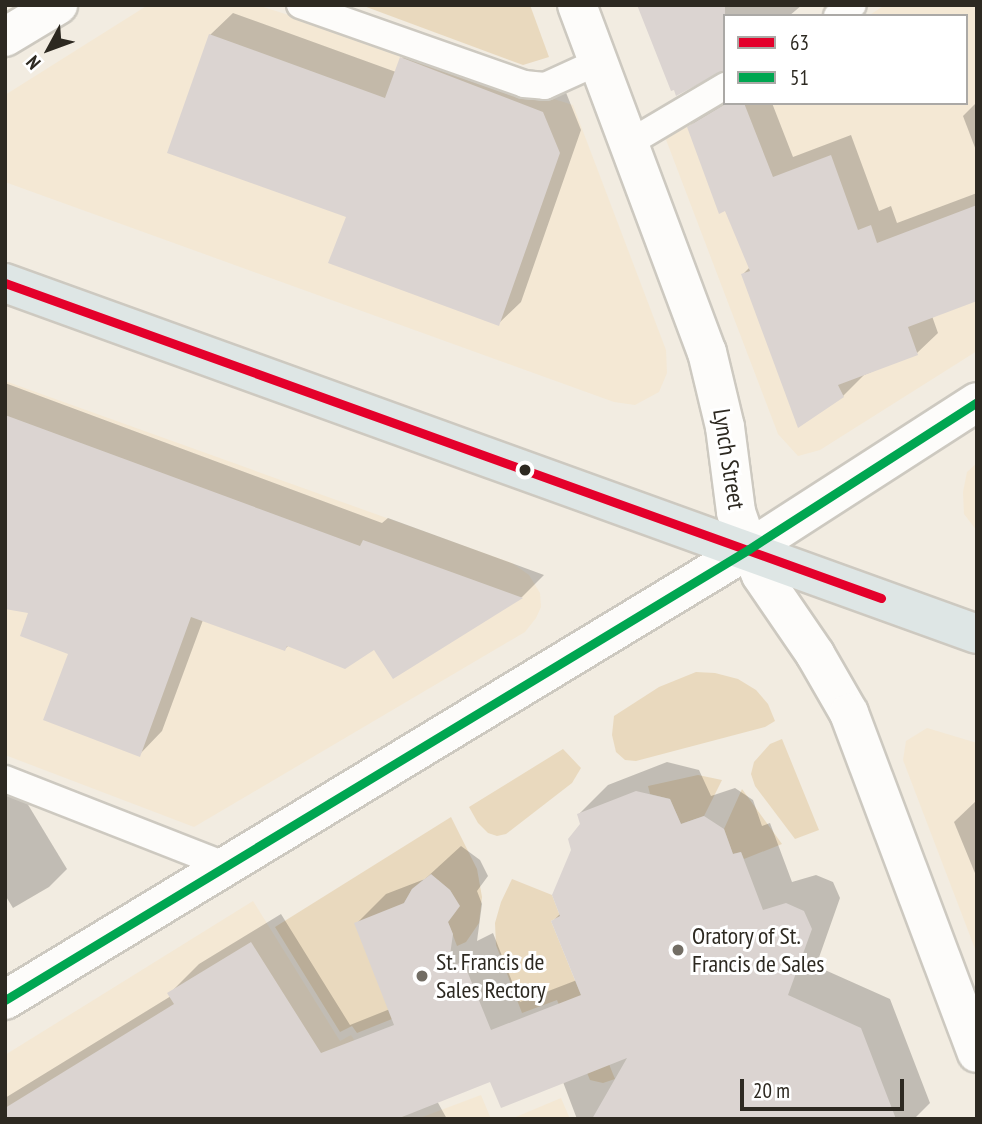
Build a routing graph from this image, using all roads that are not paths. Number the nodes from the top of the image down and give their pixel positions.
1 (58, 5) edge
2 (300, 5) edge
3 (577, 5) edge
4 (5, 37) edge
5 (600, 61) junction
6 (723, 87) edge
7 (629, 143) junction
8 (5, 283) edge
9 (977, 402) edge
10 (749, 549) junction
11 (977, 634) edge
12 (5, 779) edge
13 (227, 866) junction
14 (5, 1000) edge
15 (977, 1053) edge

1 - 4 street
2 - 5 lane
3 - 5 street, Lynch Street
5 - 7 street, Lynch Street
6 - 7 lane
7 - 10 street, Lynch Street
8 - 10 main road
9 - 10 street
10 - 11 main road
10 - 13 street
10 - 15 street, Lynch Street
12 - 13 lane
13 - 14 street

